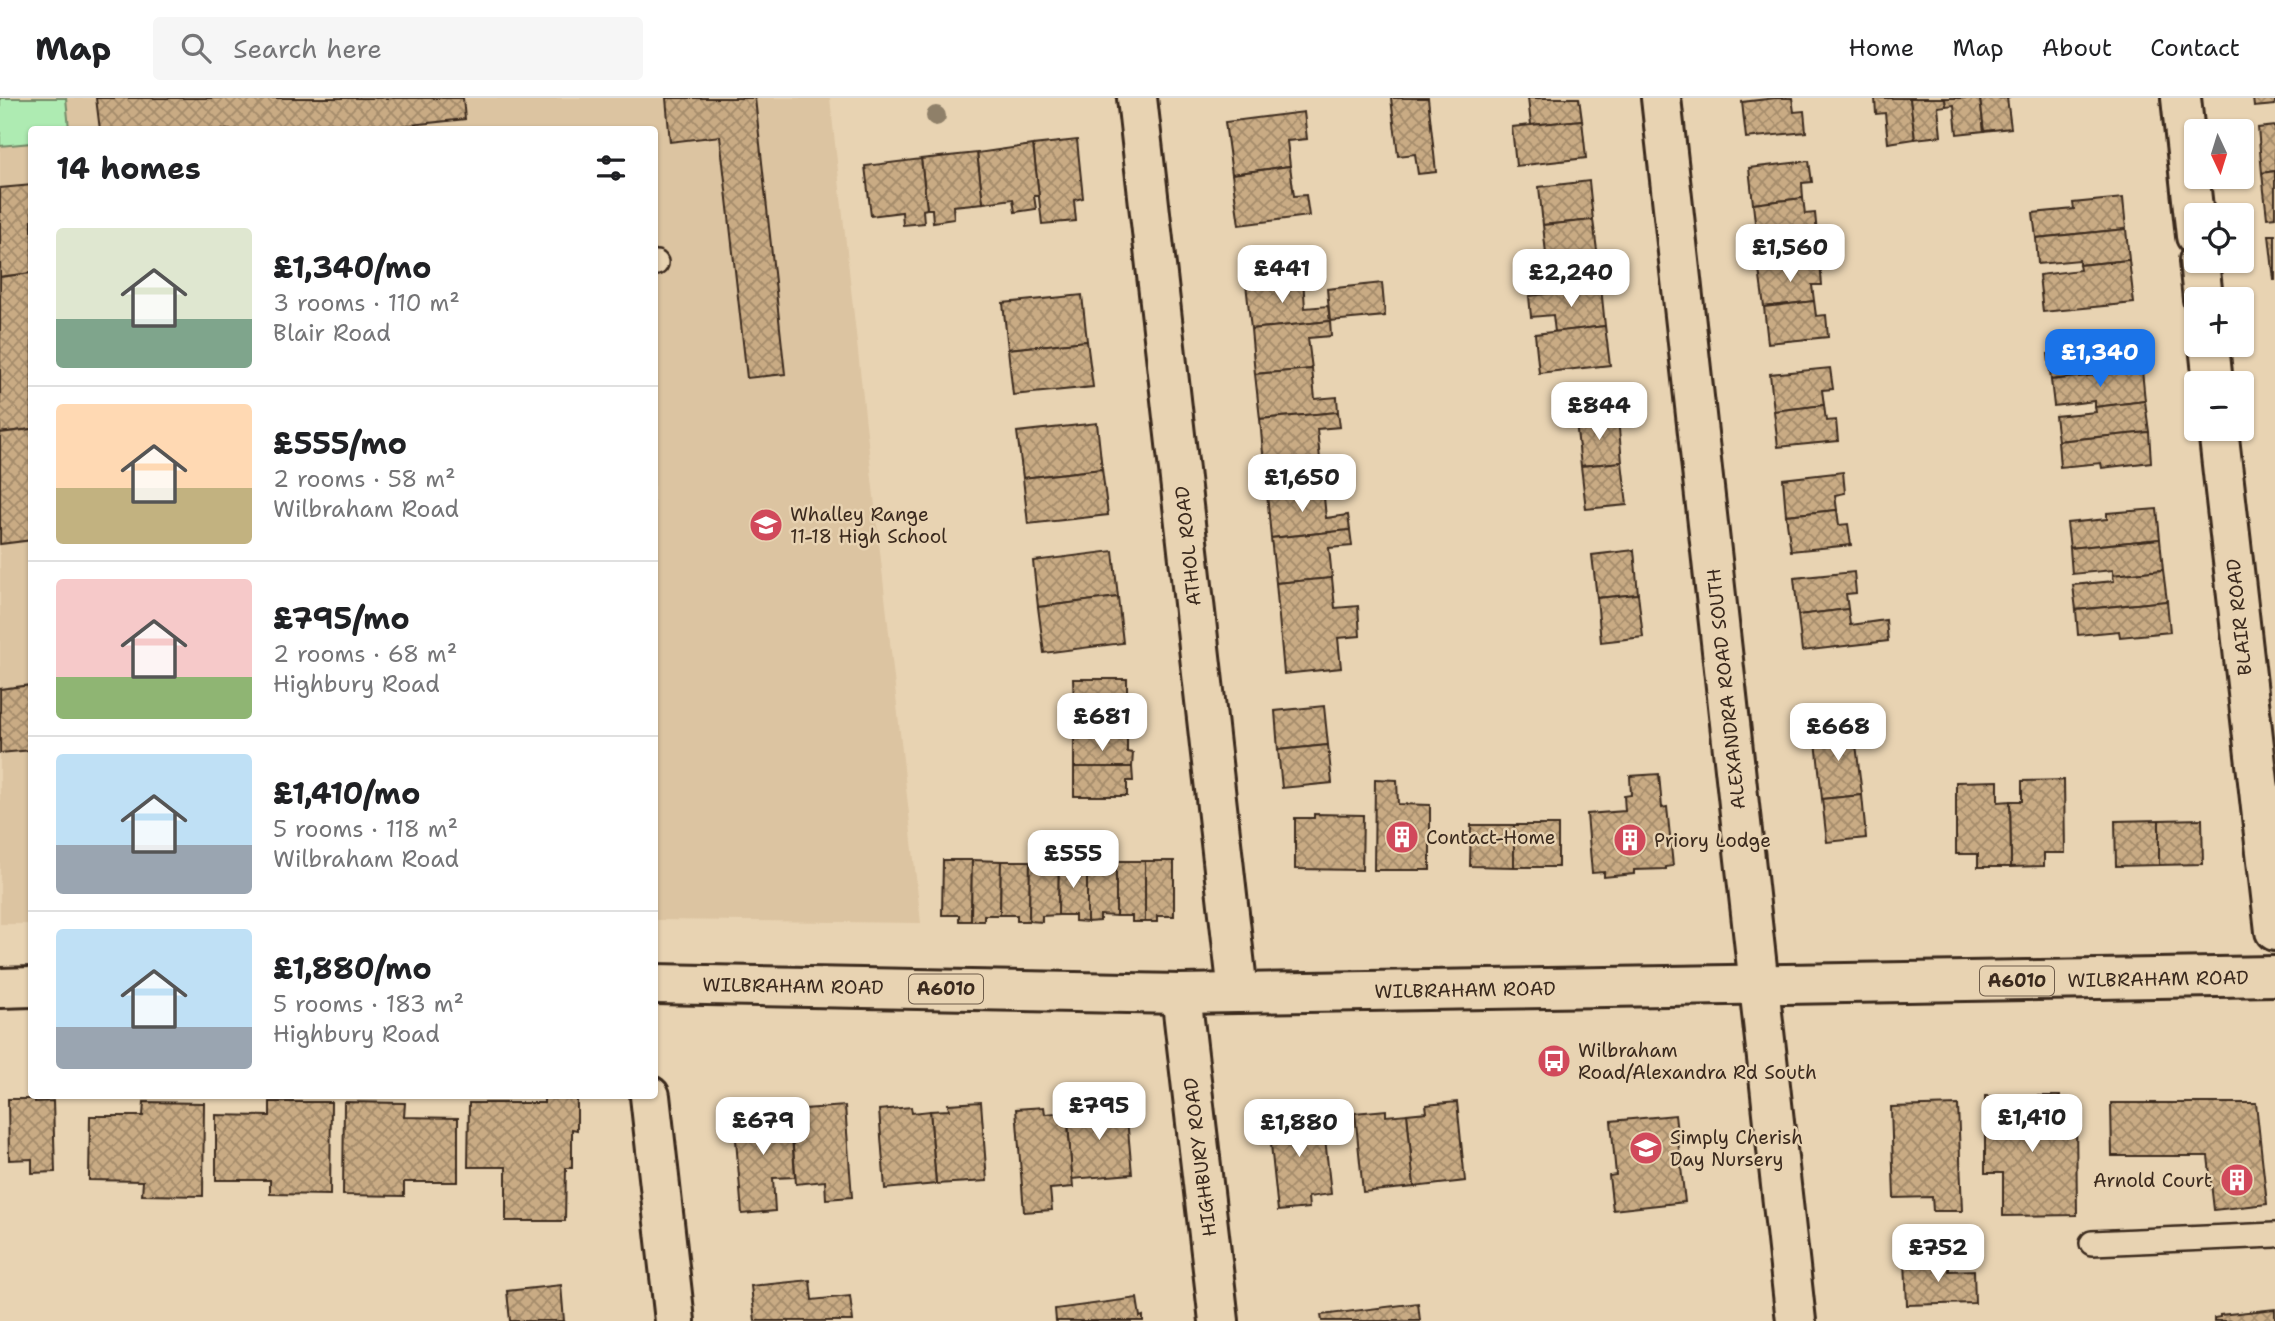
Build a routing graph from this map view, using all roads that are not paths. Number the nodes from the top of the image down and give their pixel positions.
1 (1137, 98) edge
2 (1661, 98) edge
3 (2180, 98) edge
4 (2192, 203) edge
5 (2219, 441) edge
6 (2275, 931) edge
7 (2275, 976) edge
8 (658, 984) edge
9 (1758, 986) junction
10 (28, 987) edge
11 (0, 988) edge
12 (1238, 993) junction
13 (1181, 994) junction
14 (650, 1099) edge
15 (2275, 1235) edge
16 (2092, 1243) dead end
17 (675, 1321) edge
18 (1219, 1321) edge
19 (1796, 1321) edge

1 - 12 main road, ATHOL ROAD
2 - 9 main road, ALEXANDRA ROAD SOUTH
3 - 4 main road
5 - 6 main road, BLAIR ROAD
7 - 9 main road, WILBRAHAM ROAD / A6010
8 - 13 main road, WILBRAHAM ROAD / A6010
9 - 12 main road, WILBRAHAM ROAD / A6010
9 - 19 main road, ALEXANDRA ROAD SOUTH
10 - 11 main road
12 - 13 main road, WILBRAHAM ROAD / A6010
13 - 18 main road, HIGHBURY ROAD
14 - 17 main road
15 - 16 lane

